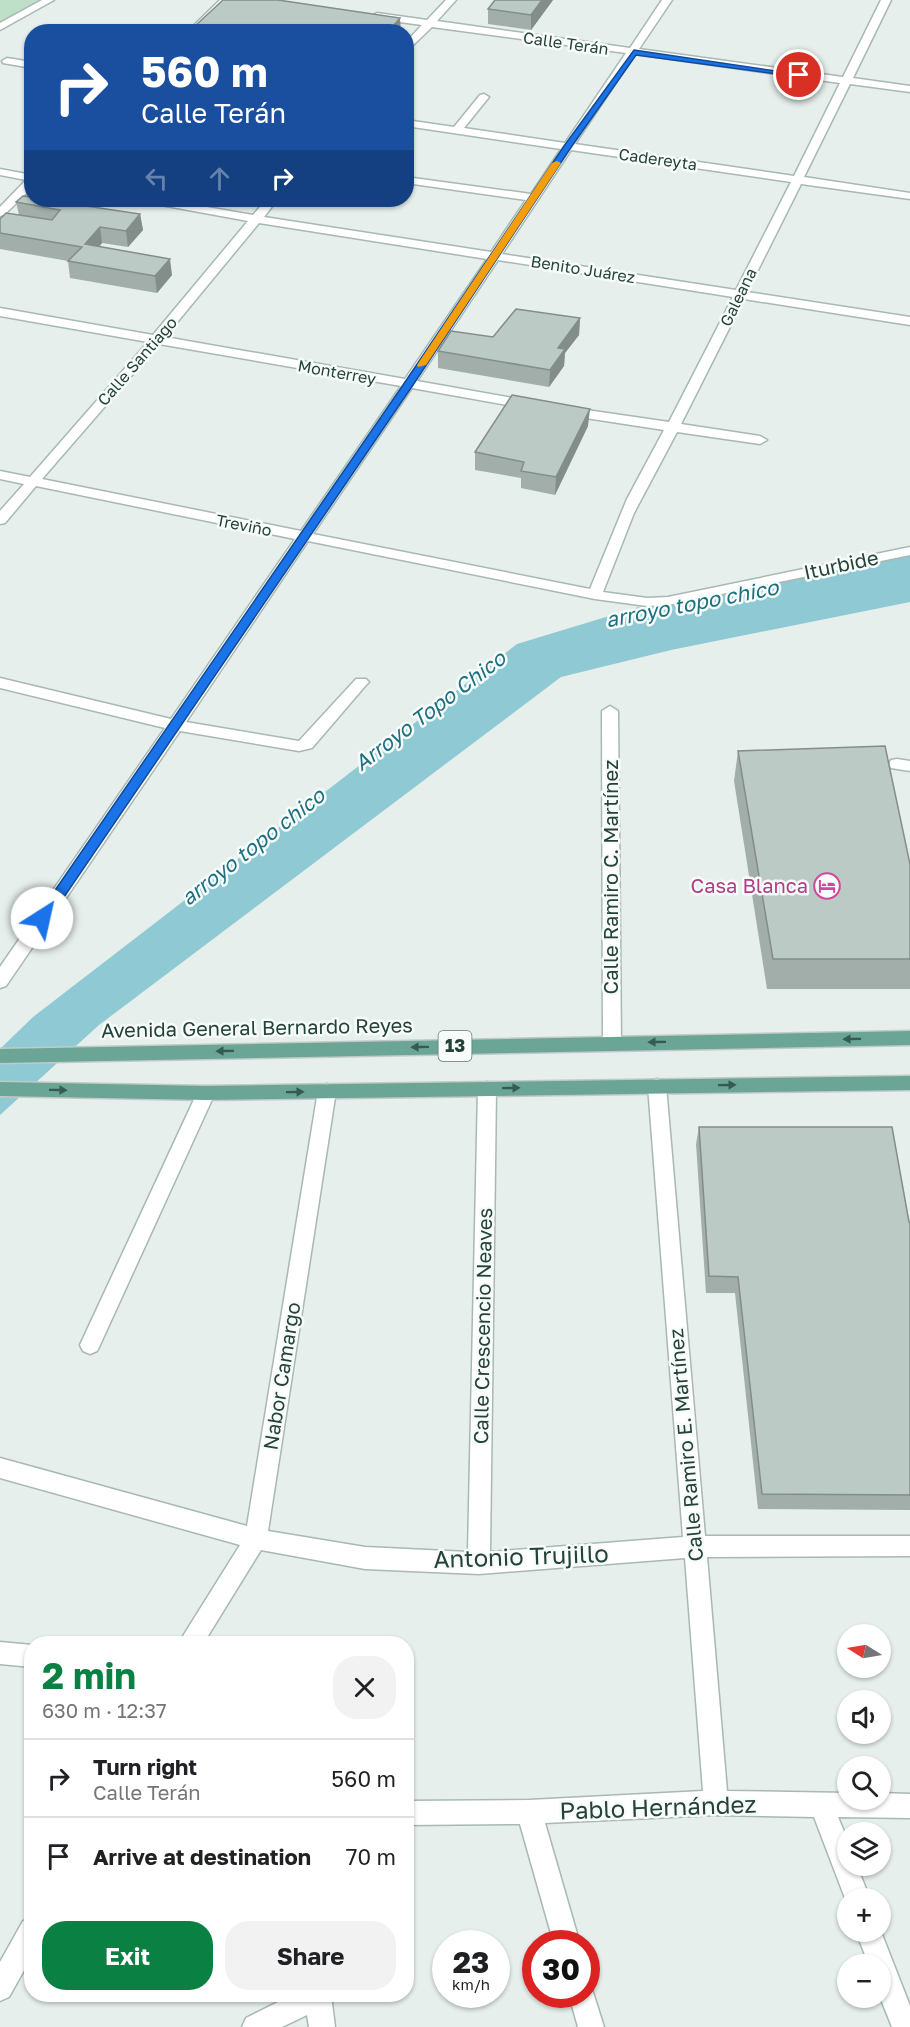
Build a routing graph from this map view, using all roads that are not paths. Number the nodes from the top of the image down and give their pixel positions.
1 (49, 0) edge
2 (226, 0) edge
3 (451, 0) edge
4 (667, 0) edge
5 (885, 0) edge
6 (362, 14) edge
7 (200, 24) edge
8 (430, 24) junction
9 (0, 27) edge
10 (414, 41) edge
11 (634, 53) junction
12 (7, 61) dead end
13 (24, 64) edge
14 (846, 81) junction
15 (910, 89) edge
16 (484, 97) dead end
17 (414, 124) edge
18 (457, 130) junction
19 (568, 146) junction
20 (0, 172) edge
21 (24, 177) edge
22 (799, 180) junction
23 (414, 181) edge
24 (24, 188) edge
25 (910, 196) edge
26 (533, 198) junction
27 (189, 207) edge
28 (266, 207) edge
29 (0, 213) edge
30 (256, 219) junction
31 (494, 255) junction
32 (740, 294) junction
33 (0, 312) edge
34 (910, 321) edge
35 (156, 340) junction
36 (408, 385) junction
37 (674, 428) junction
38 (760, 440) dead end
39 (0, 475) edge
40 (32, 482) junction
41 (0, 520) edge
42 (304, 537) junction
43 (910, 551) edge
44 (595, 595) junction
45 (362, 682) dead end
46 (0, 683) edge
47 (610, 711) dead end
48 (176, 725) junction
49 (8, 955) edge
50 (0, 981) edge
51 (910, 1038) edge
52 (612, 1043) junction
53 (0, 1056) edge
54 (910, 1083) edge
55 (657, 1086) junction
56 (0, 1089) edge
57 (487, 1089) junction
58 (327, 1091) junction
59 (206, 1094) junction
60 (90, 1345) dead end
61 (0, 1468) edge
62 (256, 1539) junction
63 (910, 1546) edge
64 (694, 1547) junction
65 (478, 1563) junction
66 (195, 1636) edge
67 (0, 1653) edge
68 (24, 1655) edge
69 (716, 1803) junction
70 (821, 1804) junction
71 (910, 1806) edge
72 (529, 1812) junction
73 (414, 1813) edge
74 (853, 1888) edge
75 (563, 1930) edge
76 (873, 1942) edge
77 (24, 1944) edge
78 (0, 1988) edge
79 (307, 2002) edge
80 (320, 2002) edge
81 (586, 2008) edge
82 (255, 2027) edge
83 (322, 2027) edge
84 (591, 2027) edge
85 (905, 2027) edge

1 - 9 street
2 - 7 street
3 - 8 street
4 - 11 street
5 - 14 street, Galeana
6 - 8 street, Calle Terán
8 - 10 street
8 - 11 street, Calle Terán
11 - 14 street, Calle Terán
11 - 19 street
12 - 13 street
14 - 15 street, Calle Terán
14 - 22 street, Galeana
16 - 18 street
17 - 18 street, Cadereyta
18 - 19 street, Cadereyta
19 - 22 street, Cadereyta
19 - 26 street
20 - 21 street
22 - 25 street, Cadereyta
22 - 32 street, Galeana
23 - 26 street
24 - 29 street
26 - 31 street
27 - 30 street, Benito Juárez
28 - 30 street, Calle Santiago
30 - 31 street, Benito Juárez
30 - 35 street, Calle Santiago
31 - 32 street, Benito Juárez
31 - 36 street
32 - 34 street, Benito Juárez
32 - 37 street, Galeana
33 - 35 street, Monterrey
35 - 36 street, Monterrey
35 - 40 street, Calle Santiago
36 - 37 street, Monterrey
36 - 42 street
37 - 38 street, Monterrey
37 - 44 street, Galeana
39 - 40 street, Treviño
40 - 41 street, Calle Santiago
40 - 42 street, Treviño
42 - 44 street, Treviño
42 - 48 street
43 - 44 street, Iturbide
45 - 48 street
46 - 48 street
47 - 52 street, Calle Ramiro C. Martínez
48 - 49 street
49 - 50 street
51 -> 52 main road, Avenida General Bernardo Reyes / 13
52 -> 53 main road, Avenida General Bernardo Reyes / 13
55 -> 54 main road, 13
57 -> 55 main road, 13
55 - 64 street, Calle Ramiro E. Martínez
56 -> 59 main road, 13
57 - 58 main road, 13
57 - 65 street, Calle Crescencio Neaves
59 -> 58 main road, 13
58 - 62 street, Nabor Camargo
59 - 60 street
61 - 62 street, Antonio Trujillo
62 - 65 street, Antonio Trujillo
62 - 66 street, Nabor Camargo
63 - 64 street, Antonio Trujillo
64 - 65 street, Antonio Trujillo
64 - 69 street, Calle Ramiro E. Martínez
67 - 68 street
69 - 70 street, Pablo Hernández
69 - 72 street, Pablo Hernández
70 - 71 street, Pablo Hernández
70 - 74 street
72 - 73 street, Pablo Hernández
72 - 75 street
76 - 85 street
77 - 78 street
79 - 82 street
80 - 83 street
81 - 84 street

